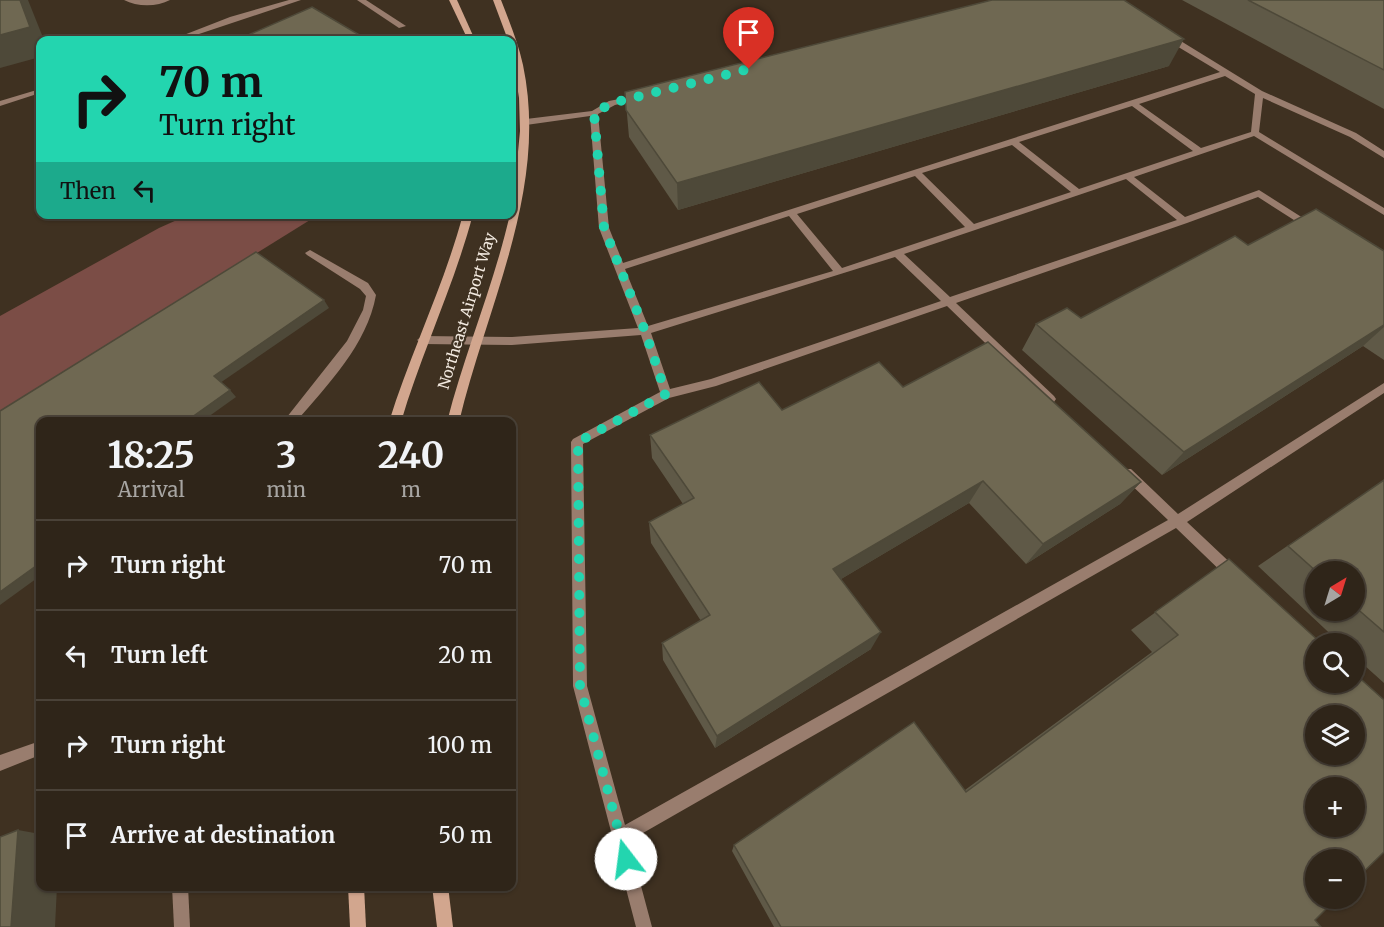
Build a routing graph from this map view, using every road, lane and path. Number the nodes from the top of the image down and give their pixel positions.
1 (128, 0) edge
2 (166, 0) edge
3 (297, 0) edge
4 (362, 0) edge
5 (453, 0) edge
6 (497, 0) edge
7 (402, 26) dead end
8 (1157, 30) edge
9 (187, 36) edge
10 (470, 36) edge
11 (511, 36) edge
12 (516, 55) edge
13 (1226, 73) junction
14 (36, 92) edge
15 (1259, 93) junction
16 (646, 95) edge
17 (1133, 103) junction
18 (0, 104) edge
19 (594, 113) junction
20 (526, 122) junction
21 (1256, 133) junction
22 (1014, 142) junction
23 (1199, 150) junction
24 (1384, 154) edge
25 (917, 173) junction
26 (1126, 176) junction
27 (1077, 192) junction
28 (516, 207) edge
29 (1384, 212) edge
30 (792, 214) junction
31 (466, 219) edge
32 (514, 219) edge
33 (1184, 221) junction
34 (972, 228) junction
35 (1317, 230) edge
36 (896, 252) junction
37 (310, 253) dead end
38 (621, 267) junction
39 (840, 272) junction
40 (948, 302) junction
41 (645, 331) junction
42 (422, 340) junction
43 (476, 341) junction
44 (1384, 387) edge
45 (666, 394) junction
46 (1059, 408) edge
47 (294, 417) edge
48 (397, 417) edge
49 (454, 417) edge
50 (1118, 464) edge
51 (1178, 521) junction
52 (1247, 587) edge
53 (36, 750) edge
54 (0, 763) edge
55 (620, 837) junction
56 (180, 891) edge
57 (356, 891) edge
58 (441, 891) edge
59 (182, 927) edge
60 (358, 927) edge
61 (445, 927) edge
62 (644, 927) edge

1 - 2 lane
3 - 9 lane
4 - 7 lane
5 - 10 main road
6 - 11 main road, Northeast Airport Way
8 - 13 lane
12 - 20 main road, Northeast Airport Way
13 - 15 lane
13 - 17 lane
14 - 18 lane
15 - 21 lane
15 - 24 lane
16 - 19 lane
17 - 22 lane
17 - 23 lane
19 - 20 lane
19 - 38 lane
20 - 28 main road, Northeast Airport Way
21 - 23 lane
21 - 29 lane
22 - 25 lane
22 - 27 lane
23 - 26 lane
25 - 30 lane
25 - 34 lane
26 - 27 lane
26 - 33 lane
27 - 34 lane
30 - 38 lane
30 - 39 lane
31 - 42 main road, Northeast Airport Way
32 - 43 main road, Northeast Airport Way
33 - 35 lane
33 - 40 lane
34 - 36 lane
36 - 39 lane
36 - 40 lane
37 - 47 lane
38 - 41 lane
39 - 41 lane
40 - 45 lane
40 - 46 lane
41 - 43 lane
41 - 45 lane
42 - 43 lane
42 - 48 main road, Northeast Airport Way
43 - 49 main road, Northeast Airport Way
44 - 51 lane
45 - 55 lane
50 - 51 lane
51 - 52 lane
51 - 55 lane
53 - 54 lane
55 - 62 lane
56 - 59 lane
57 - 60 main road
58 - 61 main road

